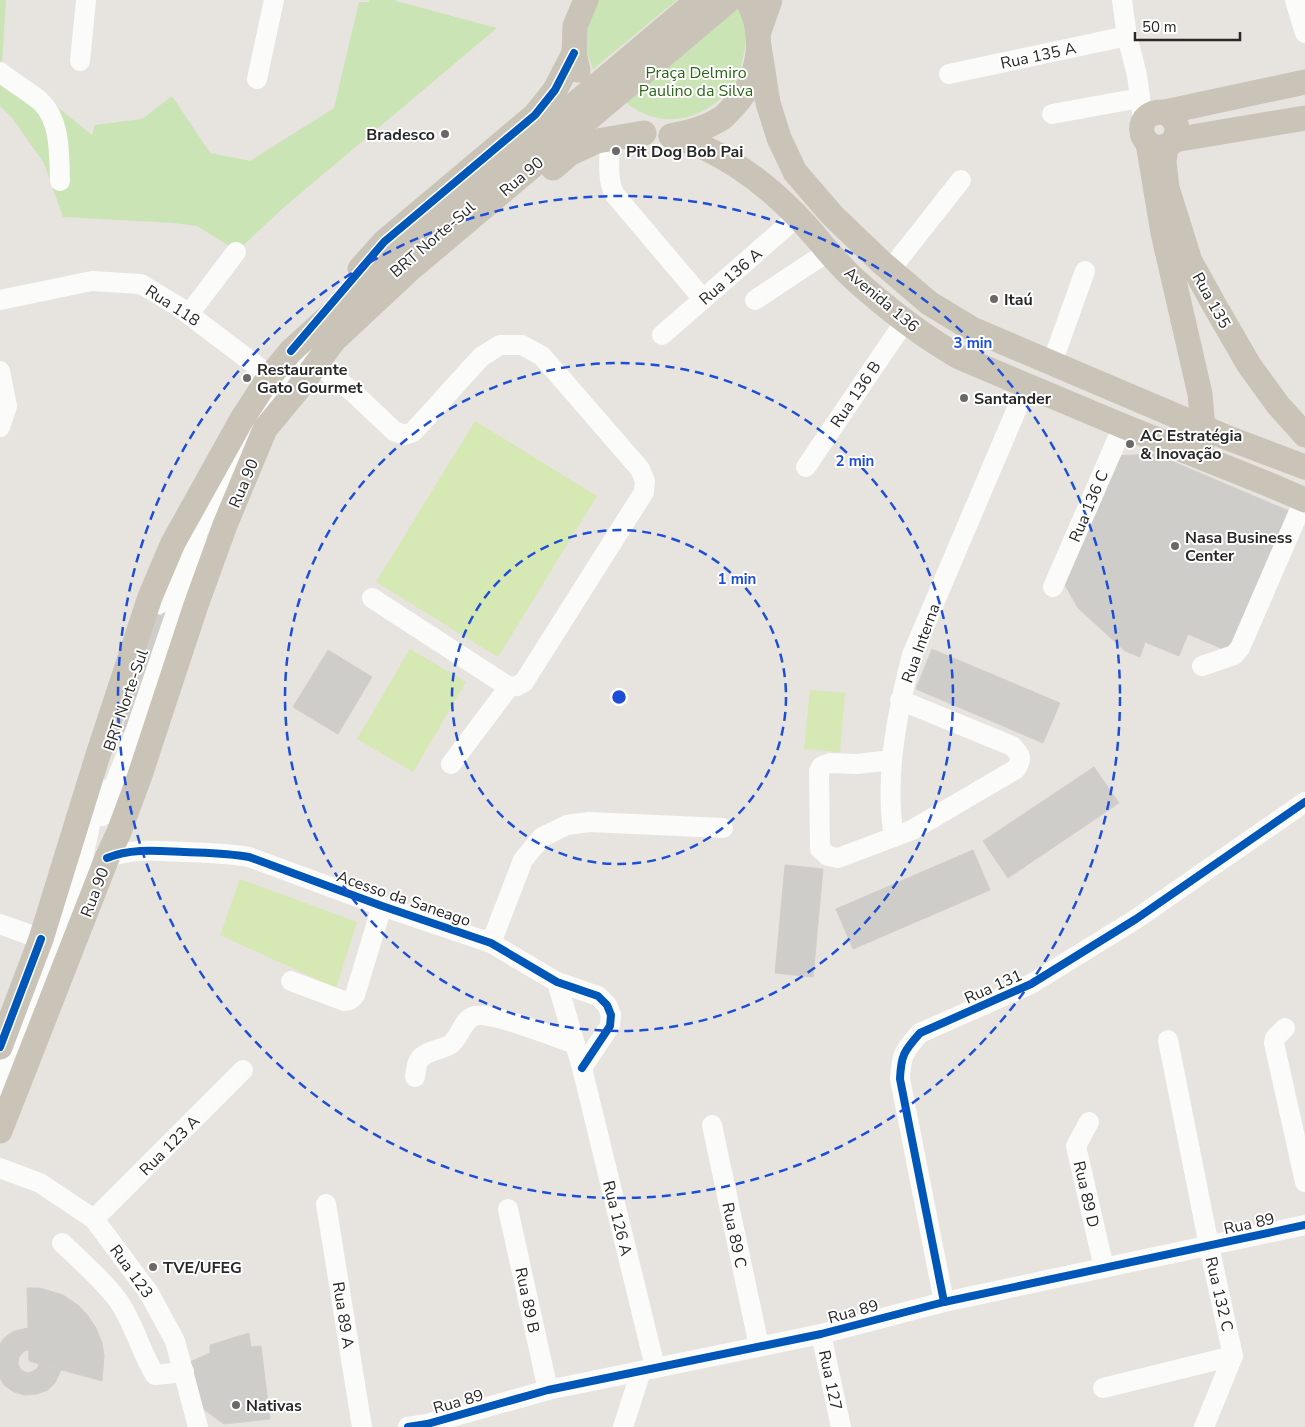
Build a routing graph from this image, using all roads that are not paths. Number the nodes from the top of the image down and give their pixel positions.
1 (86, 0) edge
2 (274, 0) edge
3 (571, 0) edge
4 (586, 0) edge
5 (698, 0) edge
6 (713, 0) edge
7 (729, 0) edge
8 (1122, 0) edge
9 (1295, 0) edge
10 (756, 3) edge
11 (575, 26) junction
12 (1305, 33) edge
13 (1127, 36) junction
14 (759, 40) junction
15 (80, 61) dead end
16 (576, 62) junction
17 (0, 72) edge
18 (949, 74) dead end
19 (258, 78) dead end
20 (1305, 82) edge
21 (1052, 114) dead end
22 (1305, 118) edge
23 (1156, 125) junction
24 (612, 129) junction
25 (671, 136) junction
26 (962, 180) dead end
27 (60, 181) dead end
28 (798, 217) junction
29 (829, 251) junction
30 (236, 252) dead end
31 (890, 270) junction
32 (1085, 271) dead end
33 (703, 299) junction
34 (0, 300) edge
35 (755, 300) dead end
36 (189, 314) junction
37 (905, 321) junction
38 (662, 335) dead end
39 (291, 350) junction
40 (1052, 363) junction
41 (322, 368) junction
42 (0, 372) edge
43 (1195, 374) junction
44 (270, 376) junction
45 (1027, 384) junction
46 (298, 389) junction
47 (3, 407) edge
48 (1164, 411) junction
49 (1122, 426) junction
50 (0, 427) edge
51 (1203, 427) junction
52 (1305, 435) edge
53 (1202, 457) junction
54 (806, 467) dead end
55 (1305, 467) edge
56 (1305, 496) edge
57 (1054, 587) dead end
58 (372, 598) dead end
59 (1202, 666) dead end
60 (509, 687) junction
61 (900, 700) junction
62 (892, 760) junction
63 (451, 764) dead end
64 (1305, 802) edge
65 (722, 828) dead end
66 (119, 832) junction
67 (894, 838) junction
68 (147, 850) junction
69 (107, 858) junction
70 (382, 906) junction
71 (0, 924) edge
72 (41, 939) junction
73 (491, 943) junction
74 (292, 981) dead end
75 (557, 982) junction
76 (1285, 1028) dead end
77 (1168, 1040) dead end
78 (575, 1044) junction
79 (0, 1047) edge
80 (582, 1068) junction
81 (243, 1070) dead end
82 (415, 1077) dead end
83 (0, 1089) edge
84 (1089, 1122) dead end
85 (712, 1124) dead end
86 (0, 1131) edge
87 (0, 1168) edge
88 (1305, 1182) edge
89 (326, 1204) dead end
90 (508, 1209) dead end
91 (94, 1219) junction
92 (1305, 1225) edge
93 (62, 1243) dead end
94 (1209, 1246) junction
95 (1104, 1268) junction
96 (944, 1302) junction
97 (820, 1334) junction
98 (759, 1346) junction
99 (1233, 1356) junction
100 (648, 1369) junction
101 (184, 1370) junction
102 (1103, 1388) dead end
103 (548, 1390) junction
104 (421, 1426) edge
105 (198, 1427) edge
106 (362, 1427) edge
107 (623, 1427) edge
108 (841, 1427) edge
109 (1204, 1427) edge

1 - 15 street
2 - 19 street
3 - 11 main road
4 - 11 main road
5 - 39 main road, Rua 90
6 - 83 street, BRT Norte-Sul
7 - 46 main road, Rua 90
8 - 13 street, Rua 135
9 - 12 street
10 - 14 main road
11 - 16 main road
13 - 18 street, Rua 135 A
13 - 23 street, Rua 135
14 - 25 main road
14 - 31 main road, Avenida 136
16 - 24 main road
16 - 39 main road
17 - 27 street
20 - 23 main road
21 - 23 street
22 - 23 main road
23 - 43 main road, Rua 135
23 - 52 main road, Rua 135
24 - 25 main road
24 - 33 street
24 - 41 main road
25 - 28 main road, Avenida 136
26 - 31 street
28 - 29 main road, Avenida 136
28 - 33 street, Rua 136 A
29 - 35 street
29 - 37 main road, Avenida 136
30 - 36 street
31 - 40 main road, Avenida 136
32 - 40 street
33 - 38 street, Rua 136 A
34 - 36 street, Rua 118
36 - 44 street, Rua 118
37 - 45 main road, Avenida 136
37 - 54 street, Rua 136 B
39 - 44 main road, Rua 90
40 - 48 main road, Avenida 136
41 - 46 main road
41 - 60 street
42 - 47 street
43 - 48 main road
43 - 51 main road, Rua 135
44 - 72 main road, Rua 90
45 - 49 main road, Avenida 136
45 - 61 street, Rua Interna
46 - 66 main road, Rua 90
47 - 50 street
48 - 51 main road, Avenida 136
49 - 53 main road, Avenida 136
49 - 57 street, Rua 136 C
51 - 53 main road
51 - 55 main road, Avenida 136
53 - 56 main road, Avenida 136
56 - 59 street
58 - 60 street
60 - 63 street
61 - 62 street, Rua Interna
61 - 67 street
62 - 67 street, Rua Interna
62 - 67 street
64 - 96 street, Rua 131
65 - 73 street
66 - 68 street, Acesso da Saneago
66 - 69 main road, Rua 90
68 - 69 street, Acesso da Saneago
68 - 70 street, Acesso da Saneago
69 - 86 main road, Rua 90
70 - 73 street, Acesso da Saneago
70 - 74 street
71 - 72 street
72 - 79 main road, Rua 90
73 - 75 street, Acesso da Saneago
75 - 78 street
75 - 80 street, Acesso da Saneago
76 - 88 street
77 - 94 street, Rua 132 C
78 - 80 street
78 - 82 street
80 - 100 street, Rua 126 A
81 - 91 street, Rua 123 A
84 - 95 street, Rua 89 D
85 - 98 street, Rua 89 C
87 - 91 street, Rua 123
89 - 106 street, Rua 89 A
90 - 103 street, Rua 89 B
91 - 101 street, Rua 123
92 - 94 street, Rua 89
93 - 101 street
94 - 95 street, Rua 89
94 - 99 street, Rua 132 C
95 - 96 street, Rua 89
96 - 97 street, Rua 89
97 - 98 street, Rua 89
97 - 108 street, Rua 127
98 - 100 street, Rua 89
99 - 102 street
99 - 109 street
100 - 103 street, Rua 89
100 - 107 street
101 - 105 street, Rua 123
103 - 104 street, Rua 89

